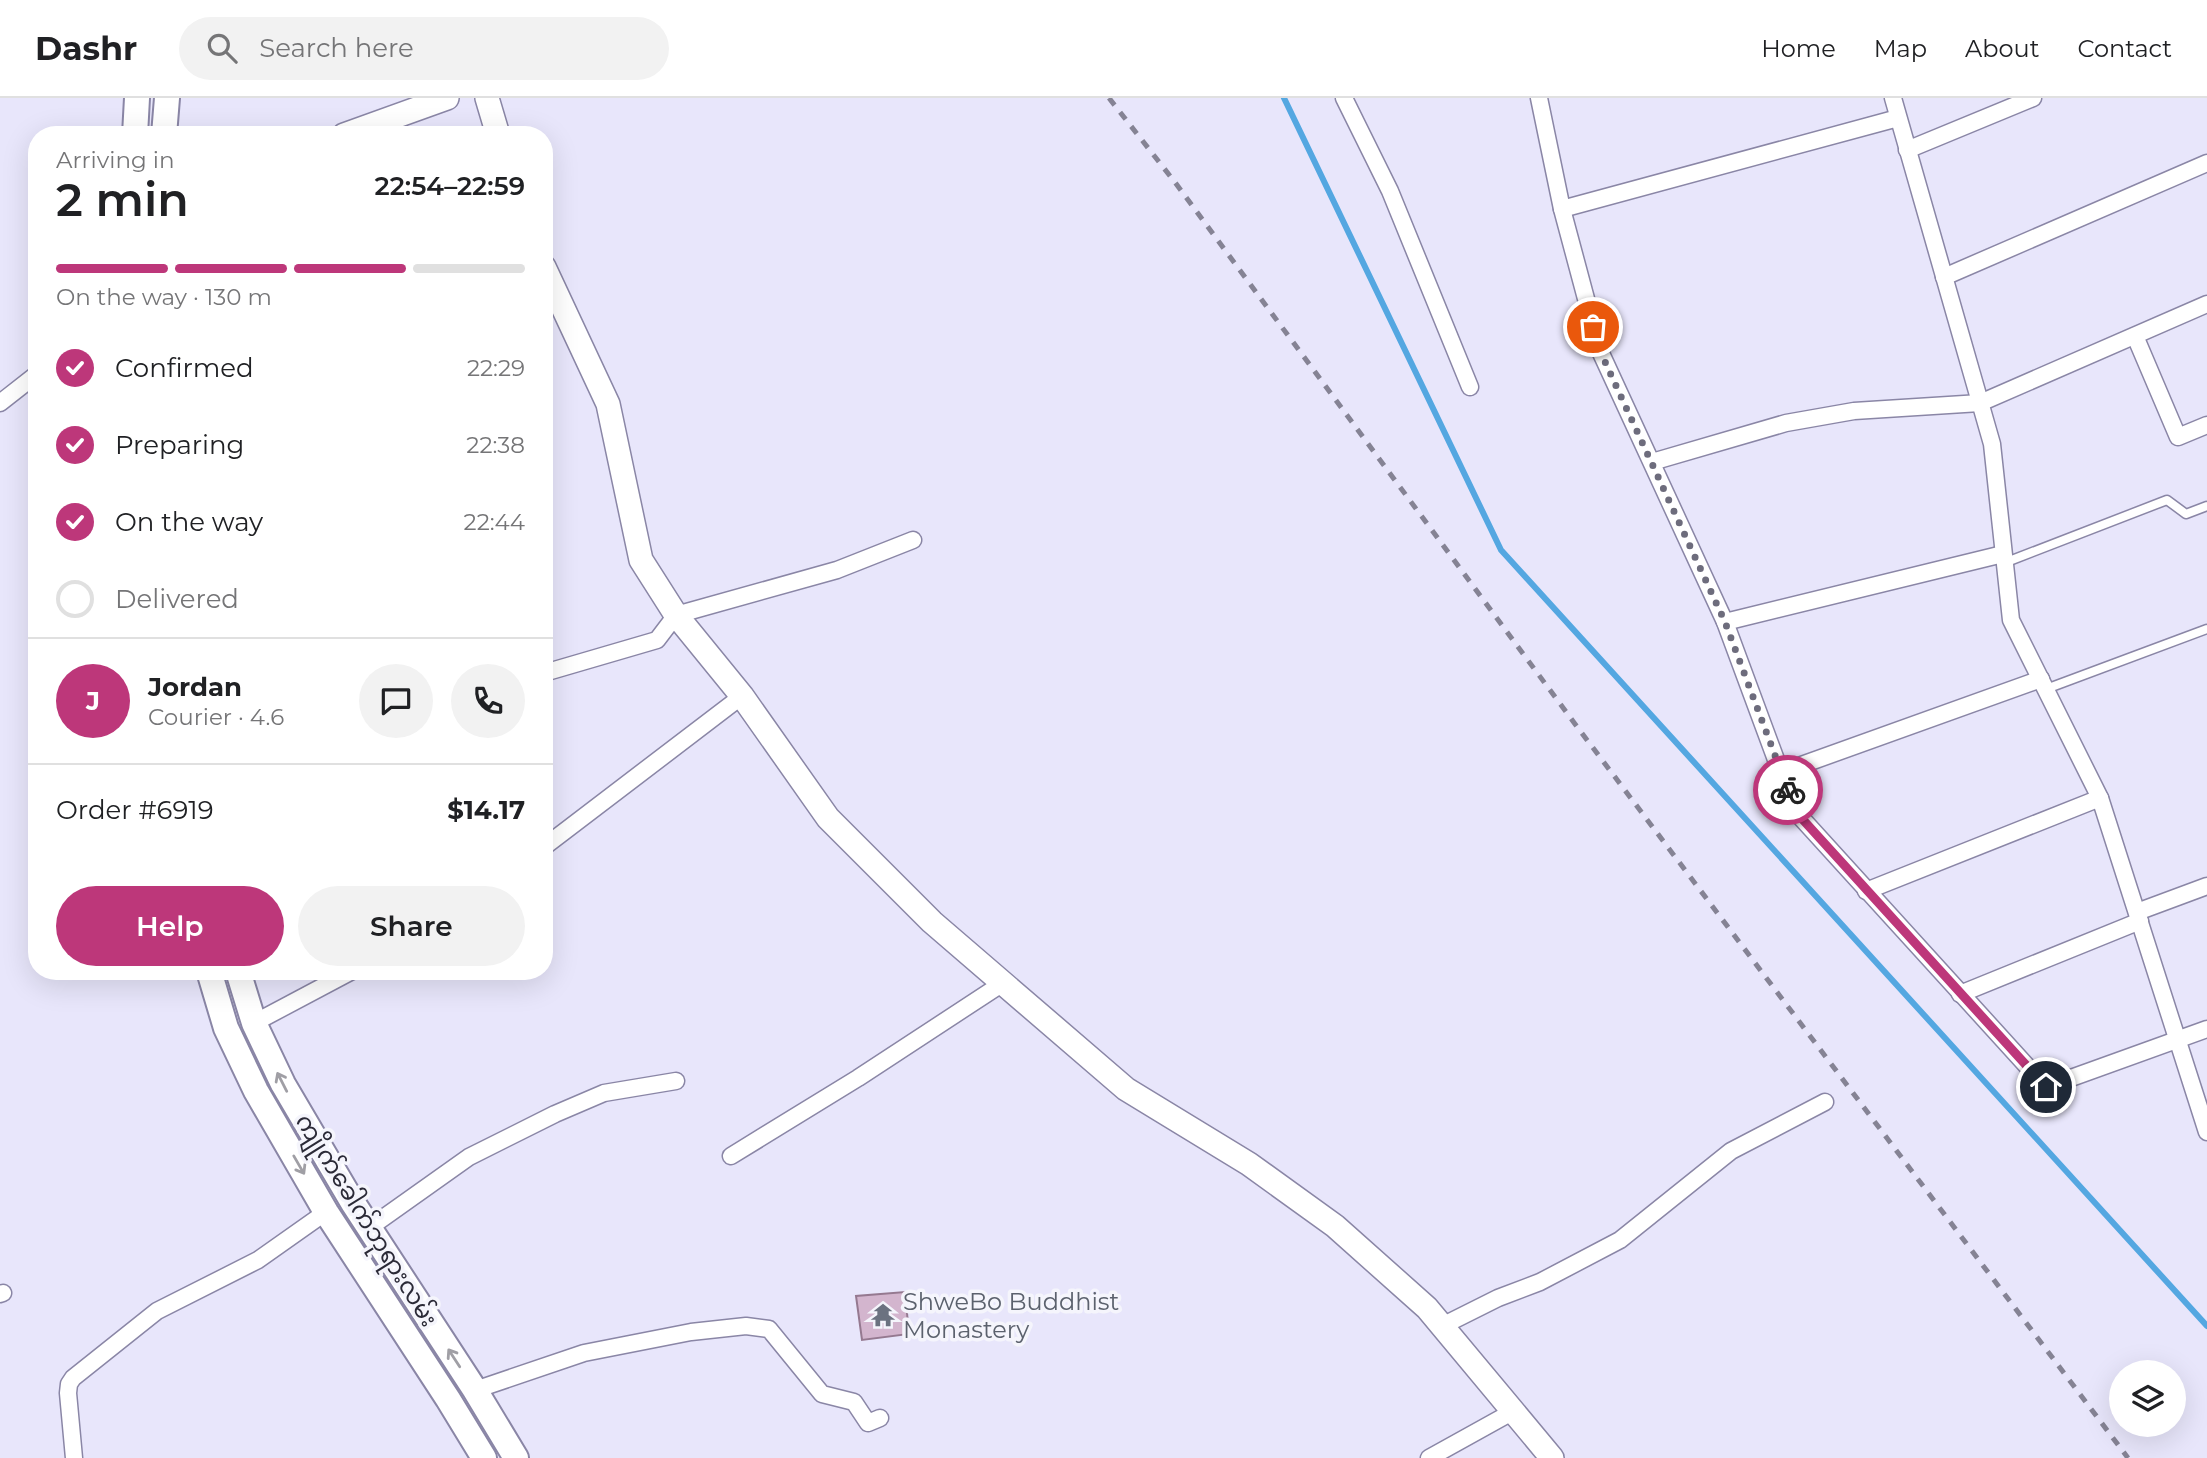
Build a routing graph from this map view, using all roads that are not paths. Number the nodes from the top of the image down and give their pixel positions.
1 (137, 98) edge
2 (167, 98) edge
3 (447, 98) edge
4 (487, 98) edge
5 (1344, 98) edge
6 (1539, 98) edge
7 (1893, 98) edge
8 (2033, 98) edge
9 (1898, 118) junction
10 (135, 126) edge
11 (165, 126) edge
12 (369, 126) edge
13 (495, 126) edge
14 (1907, 149) junction
15 (2207, 163) edge
16 (1562, 209) junction
17 (1944, 277) junction
18 (553, 286) edge
19 (2207, 304) edge
20 (2134, 336) junction
21 (28, 380) edge
22 (1470, 387) dead end
23 (2, 397) edge
24 (1980, 403) junction
25 (2207, 425) edge
26 (1652, 463) junction
27 (2207, 506) edge
28 (914, 540) dead end
29 (2003, 559) junction
30 (676, 615) junction
31 (1725, 622) junction
32 (2207, 629) edge
33 (553, 670) edge
34 (2044, 684) junction
35 (742, 696) junction
36 (1782, 772) junction
37 (2100, 798) junction
38 (553, 840) edge
39 (2207, 886) edge
40 (1866, 891) junction
41 (2139, 916) junction
42 (212, 980) edge
43 (241, 980) edge
44 (335, 980) edge
45 (1003, 983) junction
46 (1960, 994) junction
47 (254, 1023) junction
48 (2207, 1029) edge
49 (2179, 1040) junction
50 (676, 1081) dead end
51 (1825, 1102) dead end
52 (2207, 1132) edge
53 (732, 1156) dead end
54 (326, 1212) junction
55 (369, 1228) junction
56 (1441, 1326) junction
57 (474, 1390) junction
58 (1512, 1412) junction
59 (880, 1418) dead end
60 (74, 1458) edge
61 (484, 1458) edge
62 (516, 1458) edge
63 (1429, 1458) edge
64 (1552, 1458) edge

1 - 10 main road
2 - 11 main road
3 - 12 street
4 - 13 street
5 - 22 street
6 - 16 street
7 - 9 street
8 - 14 street
9 - 14 street
9 - 16 street
14 - 17 street
15 - 17 street
16 - 26 street
17 - 24 street
18 - 30 street
19 - 20 street
20 - 24 street
20 - 25 street
21 - 23 street
24 - 26 street
24 - 29 street
26 - 31 street
27 - 29 lane
28 - 30 street
29 - 31 street
29 - 34 street
30 - 33 street
30 - 35 street
31 - 36 street
32 - 34 lane
34 - 36 street
34 - 37 street
35 - 38 street
35 - 45 street
36 - 40 street
37 - 40 street
37 - 41 street
39 - 41 street
40 - 46 street
41 - 46 street
41 - 49 street
42 -> 54 main road, ကျိုက်ခေါက်ဘုရားလမ်း
43 - 47 main road, ကျိုက်ခေါက်ဘုရားလမ်း
44 - 47 street
45 - 53 street
45 - 56 street
46 - 49 street
55 -> 47 main road, ကျိုက်ခေါက်ဘုရားလမ်း
48 - 49 street
49 - 52 street
50 - 55 street
51 - 56 street
54 - 60 street
54 - 61 main road, ကျိုက်ခေါက်ဘုရားလမ်း
57 -> 55 main road, ကျိုက်ခေါက်ဘုရားလမ်း
56 - 58 street
57 - 59 street
57 - 62 main road, ကျိုက်ခေါက်ဘုရားလမ်း
58 - 63 street
58 - 64 street

